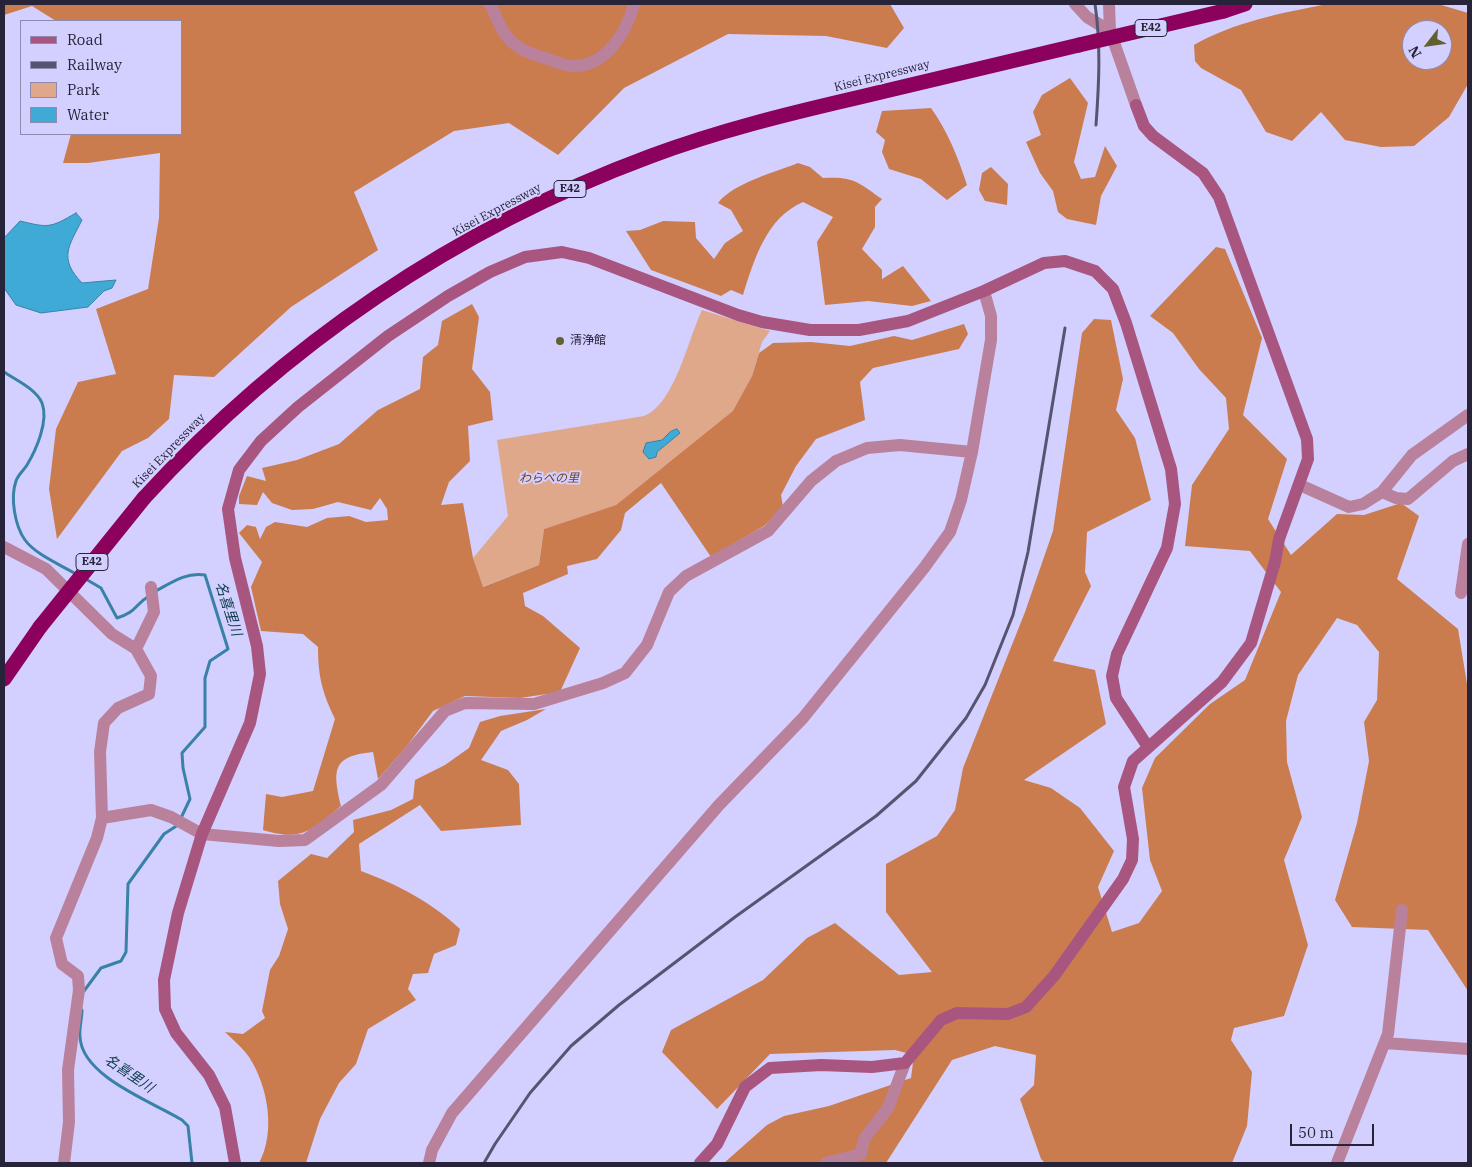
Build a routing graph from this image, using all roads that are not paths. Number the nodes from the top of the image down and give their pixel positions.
1 (490, 4) edge
2 (634, 4) edge
3 (1109, 4) edge
4 (1245, 4) edge
5 (1078, 5) edge
6 (1110, 31) junction
7 (984, 291) junction
8 (1468, 416) edge
9 (972, 452) junction
10 (1468, 454) edge
11 (1300, 485) junction
12 (1382, 492) junction
13 (1468, 544) edge
14 (4, 547) edge
15 (151, 587) dead end
16 (1461, 593) dead end
17 (136, 649) junction
18 (4, 678) edge
19 (1148, 747) junction
20 (102, 818) junction
21 (202, 834) junction
22 (1402, 910) dead end
23 (1385, 1043) junction
24 (1468, 1048) edge
25 (905, 1064) junction
26 (64, 1163) edge
27 (235, 1163) edge
28 (429, 1163) edge
29 (700, 1163) edge
30 (826, 1163) edge
31 (1337, 1163) edge

1 - 2 street
3 - 6 street
4 - 18 highway, Kisei Expressway / E42, bridge
5 - 6 street
6 - 11 street
7 - 9 street
7 - 19 street
7 - 21 street
8 - 12 street
9 - 21 street
9 - 28 street
10 - 12 street
11 - 12 street
11 - 19 street
13 - 16 street
14 - 17 street
15 - 17 street
17 - 20 street
19 - 25 street
20 - 21 street
20 - 26 street
21 - 27 street
22 - 23 street
23 - 24 street
23 - 31 street
25 - 29 street
25 - 30 street

